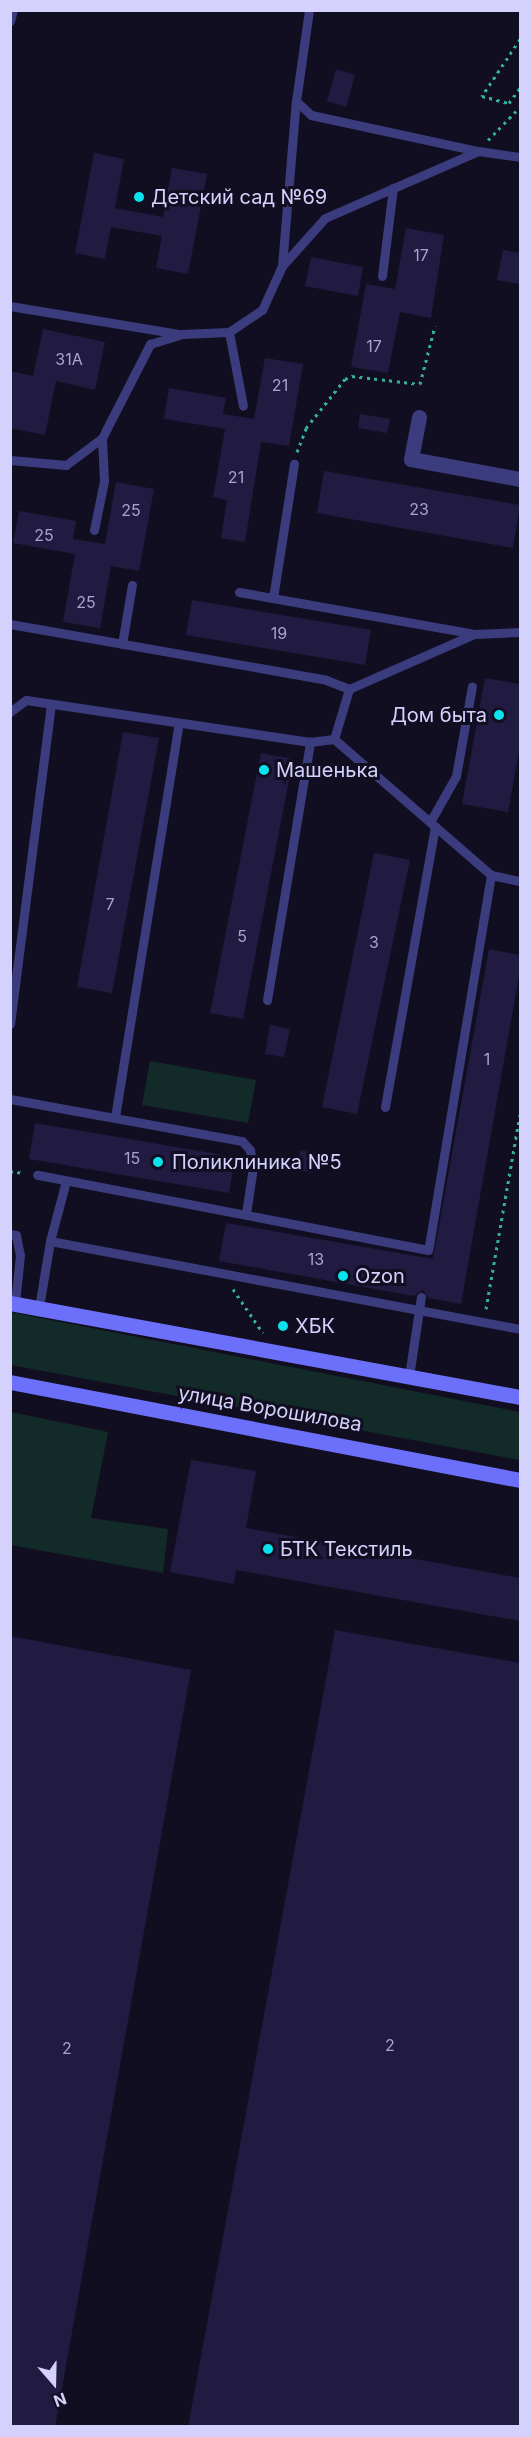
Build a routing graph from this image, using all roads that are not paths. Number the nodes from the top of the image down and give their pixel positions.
1 (12, 10) edge
2 (309, 10) edge
3 (10, 21) edge
4 (296, 101) junction
5 (478, 151) junction
6 (520, 157) edge
7 (393, 188) junction
8 (282, 266) junction
9 (382, 276) dead end
10 (10, 306) edge
11 (229, 332) junction
12 (182, 334) junction
13 (243, 406) dead end
14 (419, 417) dead end
15 (102, 438) junction
16 (10, 460) edge
17 (294, 464) road end
18 (520, 479) edge
19 (94, 530) dead end
20 (132, 585) dead end
21 (238, 592) dead end
22 (273, 598) junction
23 (10, 624) edge
24 (520, 632) edge
25 (474, 634) junction
26 (122, 644) junction
27 (472, 686) dead end
28 (349, 689) junction
29 (51, 705) junction
30 (10, 712) edge
31 (179, 723) junction
32 (334, 738) junction
33 (310, 742) junction
34 (432, 824) junction
35 (491, 875) junction
36 (520, 881) edge
37 (267, 1000) dead end
38 (10, 1024) edge
39 (10, 1099) edge
40 (385, 1107) dead end
41 (115, 1117) junction
42 (37, 1175) dead end
43 (66, 1181) junction
44 (246, 1214) junction
45 (10, 1234) edge
46 (50, 1241) junction
47 (421, 1297) dead end
48 (13, 1303) edge
49 (39, 1307) junction
50 (419, 1308) junction
51 (520, 1329) edge
52 (409, 1376) junction
53 (10, 1382) edge
54 (520, 1397) edge
55 (520, 1480) edge

1 - 3 lane
2 - 4 lane
4 - 5 lane
4 - 8 lane
5 - 6 lane
5 - 7 lane
7 - 8 lane
7 - 9 lane
8 - 11 lane
10 - 12 lane
11 - 12 lane
11 - 13 lane
12 - 15 lane
14 - 18 street
15 - 16 lane
15 - 19 lane
17 - 22 lane
20 - 26 lane
21 - 22 lane
22 - 25 lane
23 - 26 lane
24 - 25 lane
25 - 28 lane
26 - 28 lane
27 - 34 lane
28 - 32 lane
29 - 30 lane
29 - 31 lane
29 - 38 lane
31 - 33 lane
31 - 41 lane
32 - 33 lane
32 - 34 lane
33 - 37 lane
34 - 35 lane
34 - 40 lane
35 - 36 lane
35 - 44 lane
39 - 41 lane
41 - 44 lane
42 - 43 lane
43 - 44 lane
43 - 46 lane
45 - 48 lane
46 - 49 lane
46 - 50 lane
47 - 50 lane
48 - 49 main road
49 - 52 main road
50 - 51 lane
50 - 52 lane
52 - 54 main road
53 - 55 main road, улица Ворошилова

